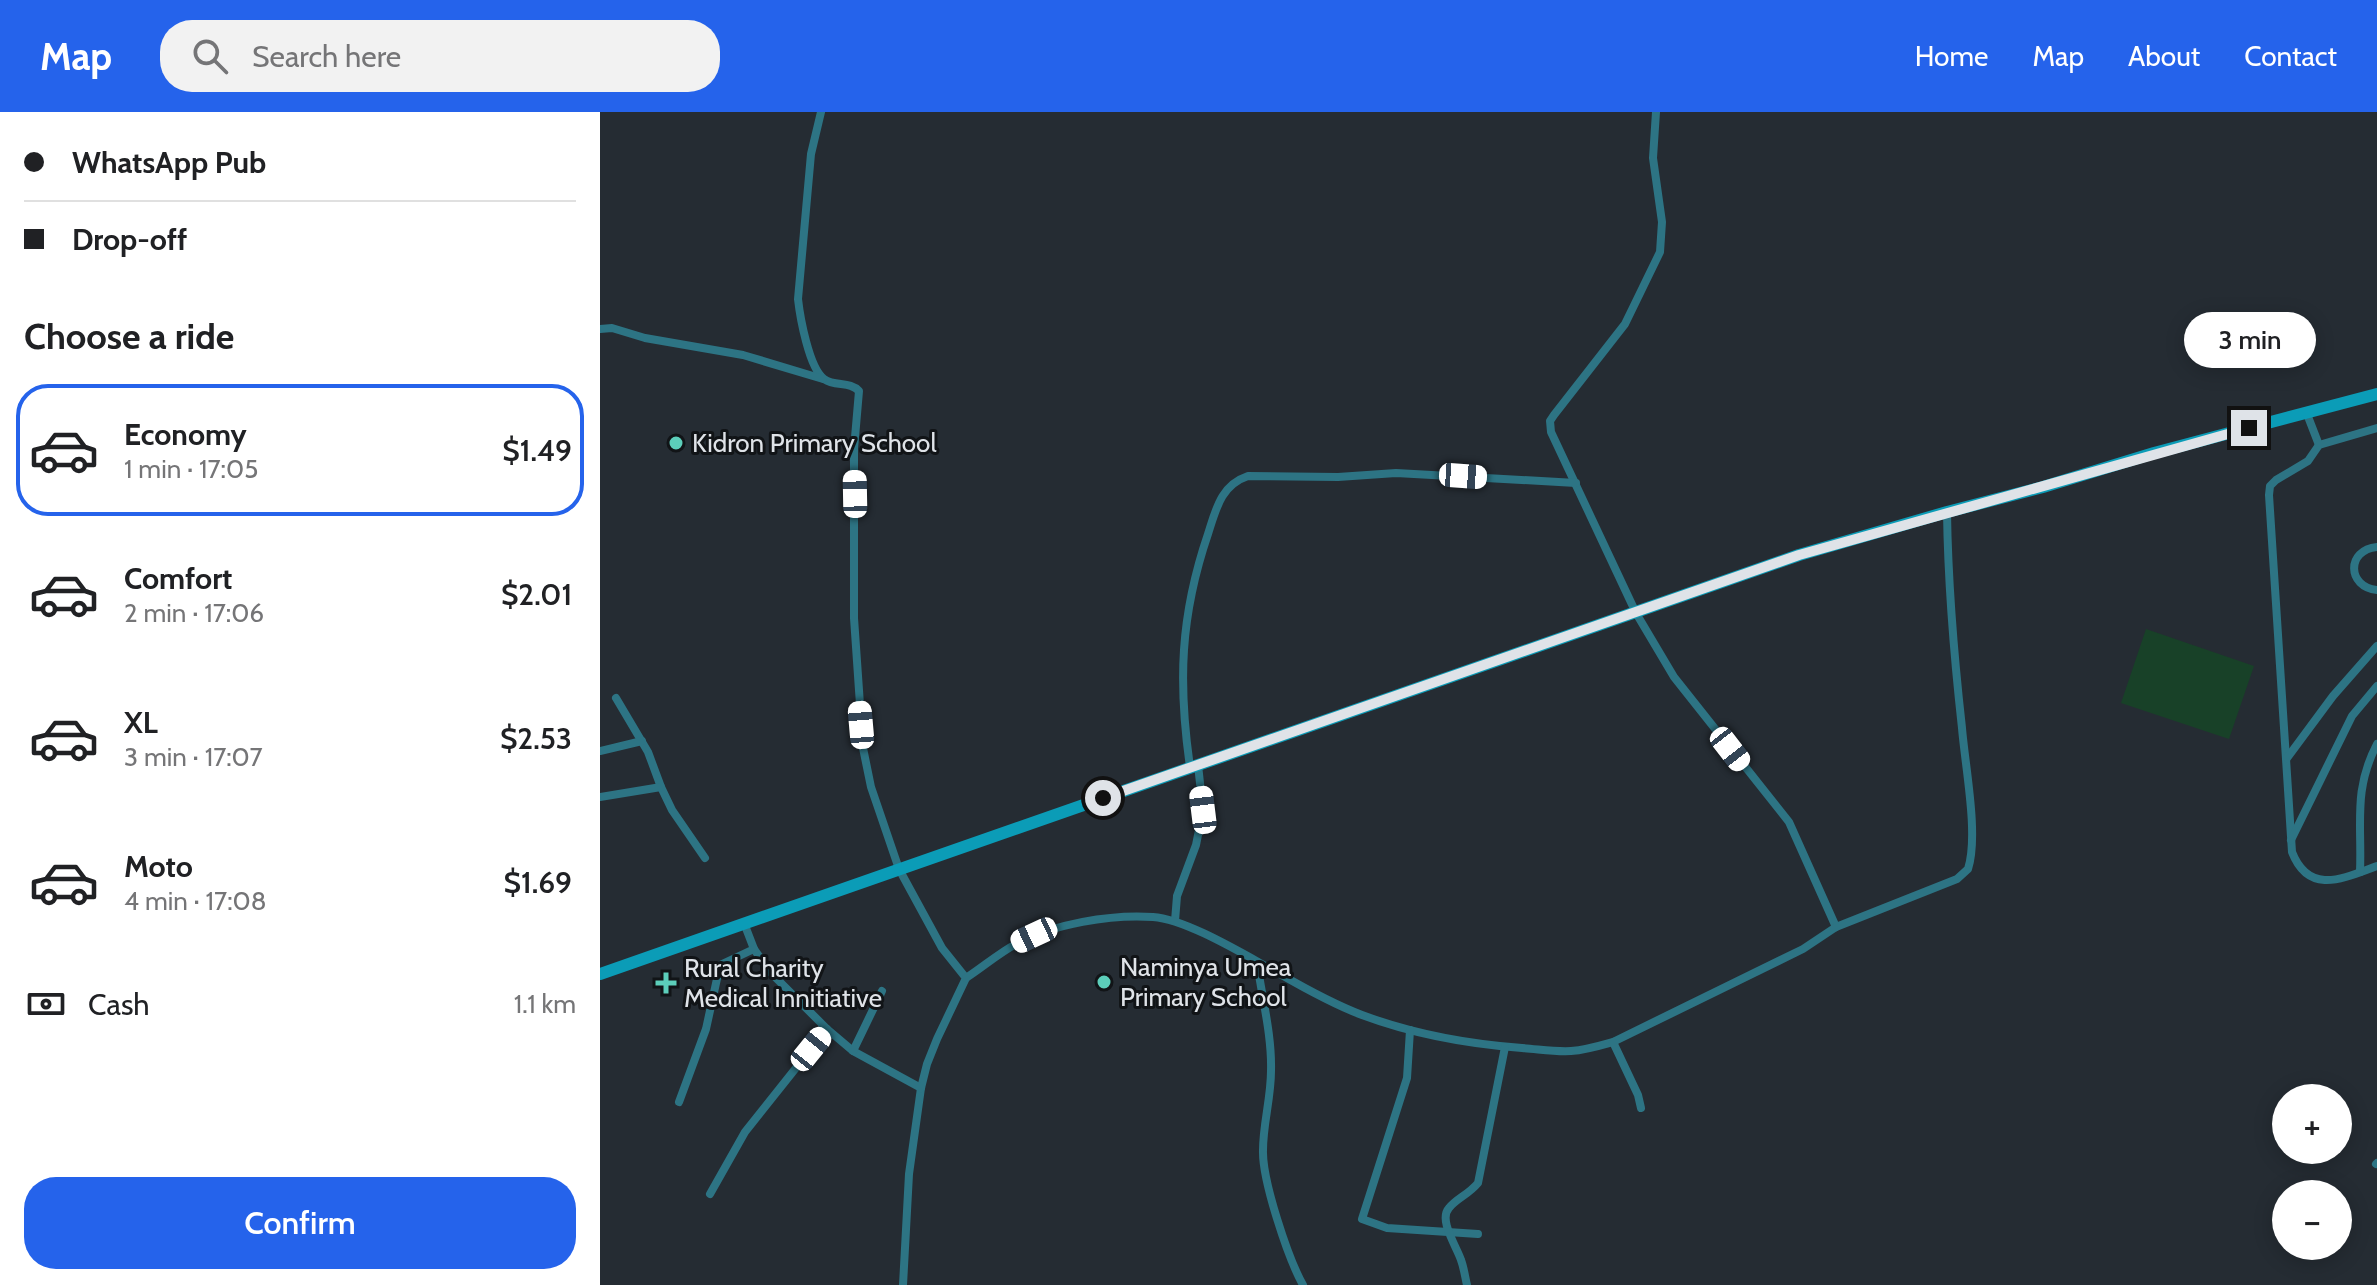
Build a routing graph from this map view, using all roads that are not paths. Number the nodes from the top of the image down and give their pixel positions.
1 (821, 112) edge
2 (1656, 112) edge
3 (600, 329) edge
4 (824, 379) junction
5 (2377, 394) edge
6 (2307, 414) junction
7 (2377, 428) edge
8 (2319, 445) junction
9 (1576, 483) junction
10 (1947, 512) junction
11 (2377, 547) edge
12 (2377, 590) edge
13 (1636, 613) junction
14 (2377, 646) edge
15 (2377, 686) edge
16 (616, 698) dead end
17 (642, 741) junction
18 (2377, 744) edge
19 (600, 751) edge
20 (2287, 759) junction
21 (1194, 766) junction
22 (661, 787) junction
23 (600, 797) edge
24 (2291, 840) junction
25 (705, 858) dead end
26 (2377, 866) edge
27 (899, 869) junction
28 (2360, 872) junction
29 (1175, 921) junction
30 (744, 923) junction
31 (1836, 927) junction
32 (754, 949) junction
33 (1257, 962) junction
34 (600, 974) edge
35 (966, 978) junction
36 (882, 991) dead end
37 (827, 1029) junction
38 (1410, 1030) junction
39 (1613, 1042) junction
40 (1505, 1047) junction
41 (853, 1051) junction
42 (921, 1088) junction
43 (679, 1102) dead end
44 (1641, 1108) dead end
45 (710, 1194) dead end
46 (1449, 1232) junction
47 (1478, 1234) dead end
48 (903, 1285) edge
49 (1303, 1285) edge
50 (1467, 1285) edge

1 - 4 street
2 - 9 street
3 - 4 street
4 - 27 street
5 - 6 main road
6 - 8 street
6 - 10 main road
7 - 8 street
8 - 20 street
9 - 13 street
9 - 21 street
10 - 13 main road
10 - 31 street
11 - 12 street
13 - 21 main road
13 - 31 street
14 - 20 street
15 - 24 street
16 - 17 street
17 - 19 street
17 - 22 street
18 - 28 street
20 - 24 street
21 - 27 main road
21 - 29 street
22 - 23 street
22 - 25 street
24 - 28 street
26 - 28 street
27 - 30 main road
27 - 35 street
29 - 33 street
29 - 35 street
30 - 32 street
30 - 34 main road
31 - 39 street
32 - 37 street
32 - 43 street
33 - 38 street
33 - 49 street
35 - 42 street
36 - 41 street
37 - 41 street
37 - 45 street
38 - 40 street
38 - 46 street
39 - 40 street
39 - 44 street
40 - 46 street
41 - 42 street
42 - 48 street
46 - 47 street
46 - 50 street

